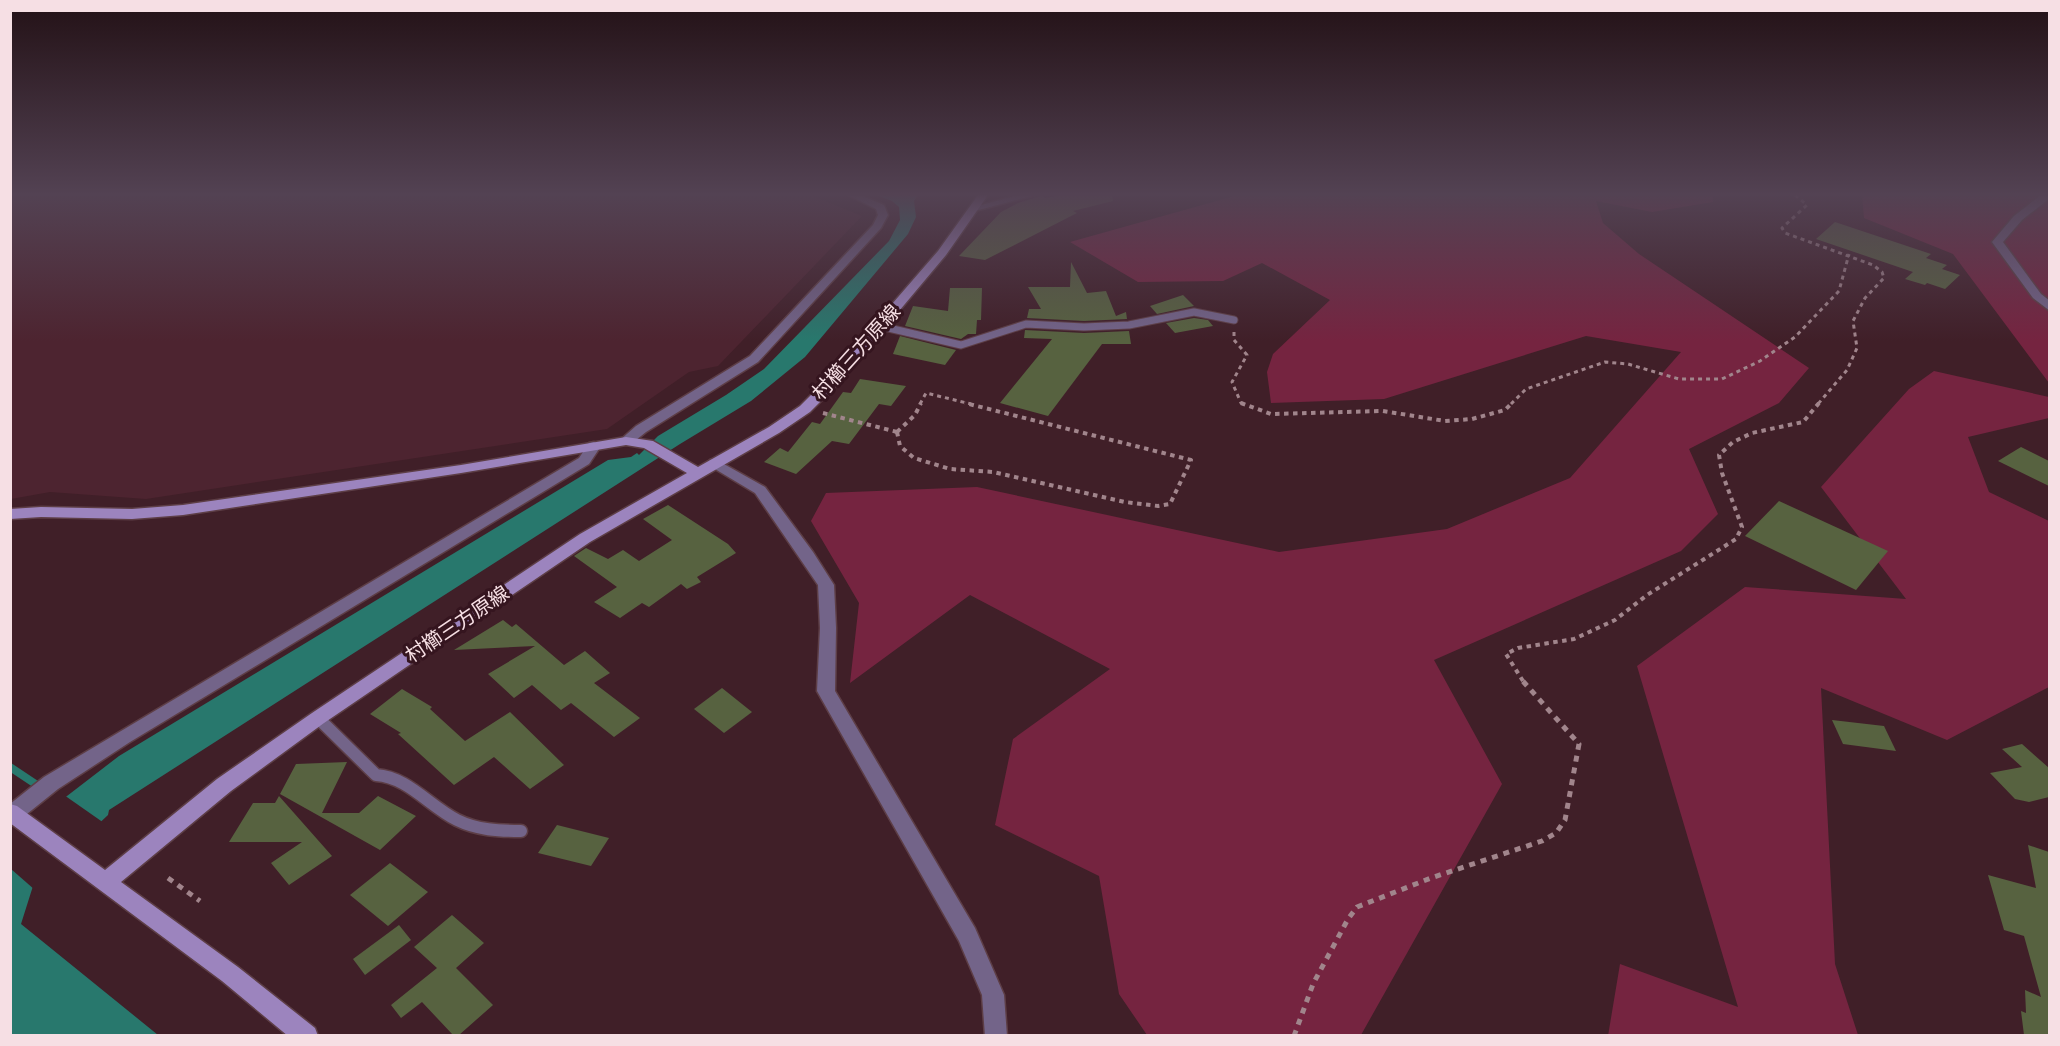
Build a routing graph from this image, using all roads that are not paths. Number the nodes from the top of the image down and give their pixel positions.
1 (860, 244) edge
2 (949, 244) edge
3 (1998, 244) edge
4 (2049, 308) edge
5 (1234, 320) road end
6 (880, 326) junction
7 (626, 441) junction
8 (594, 446) junction
9 (715, 463) junction
10 (691, 470) junction
11 (10, 514) edge
12 (318, 718) junction
13 (14, 815) edge
14 (522, 831) dead end
15 (106, 882) junction
16 (307, 1035) edge
17 (996, 1035) edge

1 - 7 street
2 - 6 main road, 村櫛三方原線
3 - 4 street
5 - 6 lane
6 - 9 main road, 村櫛三方原線
7 - 8 main road
7 - 10 main road
8 - 11 main road
8 - 13 street
9 - 10 main road, 村櫛三方原線
9 - 17 street
10 - 12 main road, 村櫛三方原線
12 - 14 lane
12 - 15 main road, 村櫛三方原線
13 - 15 main road
15 - 16 main road

